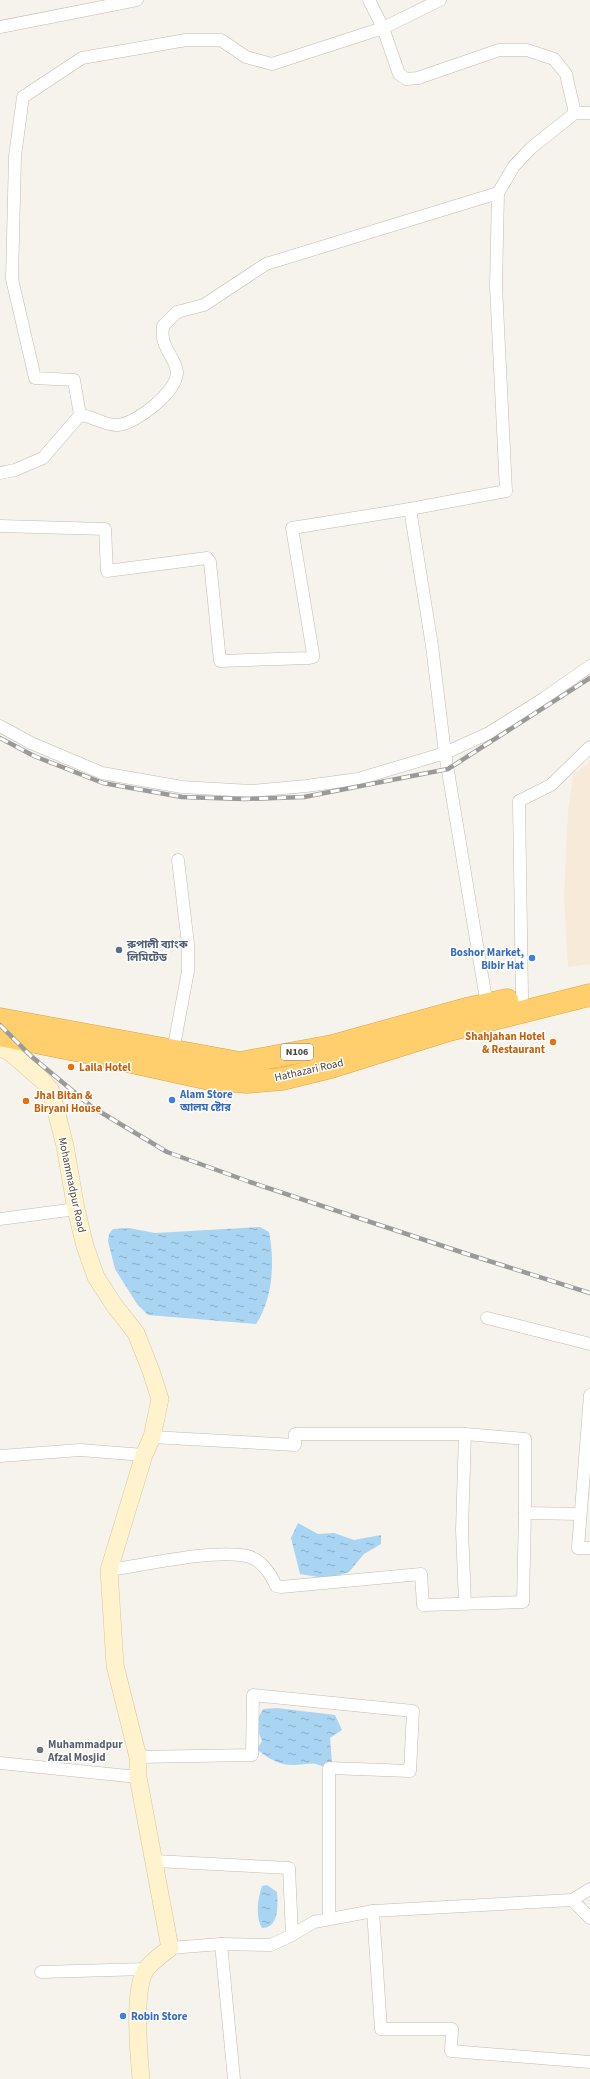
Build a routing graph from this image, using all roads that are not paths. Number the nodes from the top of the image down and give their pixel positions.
1 (137, 0) edge
2 (369, 0) edge
3 (440, 0) edge
4 (0, 27) edge
5 (384, 28) junction
6 (575, 113) junction
7 (590, 114) edge
8 (498, 193) junction
9 (80, 415) junction
10 (0, 473) edge
11 (410, 509) junction
12 (0, 526) edge
13 (590, 666) edge
14 (0, 726) edge
15 (590, 747) edge
16 (445, 753) junction
17 (178, 860) dead end
18 (590, 980) edge
19 (590, 994) edge
20 (522, 997) junction
21 (487, 1005) junction
22 (0, 1019) edge
23 (0, 1035) edge
24 (0, 1047) edge
25 (173, 1051) junction
26 (76, 1209) junction
27 (0, 1219) edge
28 (487, 1318) dead end
29 (590, 1344) edge
30 (590, 1395) edge
31 (465, 1434) junction
32 (152, 1437) junction
33 (144, 1455) junction
34 (0, 1456) edge
35 (526, 1513) junction
36 (580, 1514) junction
37 (590, 1548) edge
38 (109, 1570) junction
39 (465, 1603) junction
40 (138, 1757) junction
41 (0, 1763) edge
42 (138, 1777) junction
43 (155, 1861) junction
44 (590, 1889) edge
45 (572, 1900) junction
46 (373, 1911) junction
47 (329, 1918) junction
48 (590, 1918) edge
49 (292, 1935) junction
50 (221, 1944) junction
51 (170, 1948) junction
52 (146, 1969) junction
53 (41, 1972) dead end
54 (590, 2062) edge
55 (141, 2079) edge
56 (234, 2079) edge

1 - 4 street
2 - 5 street
3 - 5 street
5 - 6 street
5 - 9 street
6 - 7 street
6 - 8 street
8 - 9 street
8 - 11 street
9 - 10 street
11 - 12 street
11 - 16 street
13 - 16 street
14 - 16 street
15 - 20 street
16 - 21 street
17 - 25 street
18 - 20 highway, Hathazari Road / N106
19 - 23 highway, Hathazari Road / N106
20 - 21 highway, Hathazari Road / N106
21 - 25 highway, Hathazari Road / N106
22 - 25 highway, Hathazari Road / N106
24 - 26 street, Mohammadpur Road
26 - 27 street
26 - 32 street, Mohammadpur Road
28 - 29 street
30 - 36 street
31 - 32 street
31 - 35 street
31 - 39 street
32 - 33 street, Mohammadpur Road
33 - 34 street
33 - 38 street, Mohammadpur Road
35 - 36 street
35 - 39 street
36 - 37 street
38 - 39 street
38 - 40 street
40 - 42 street
40 - 47 street
41 - 42 street
42 - 43 street
43 - 49 street
43 - 51 street
44 - 45 street
45 - 46 street
45 - 48 street
46 - 47 street
46 - 54 street
47 - 49 street
49 - 50 street
50 - 51 street
50 - 56 street
51 - 52 street
52 - 53 street
52 - 55 street

